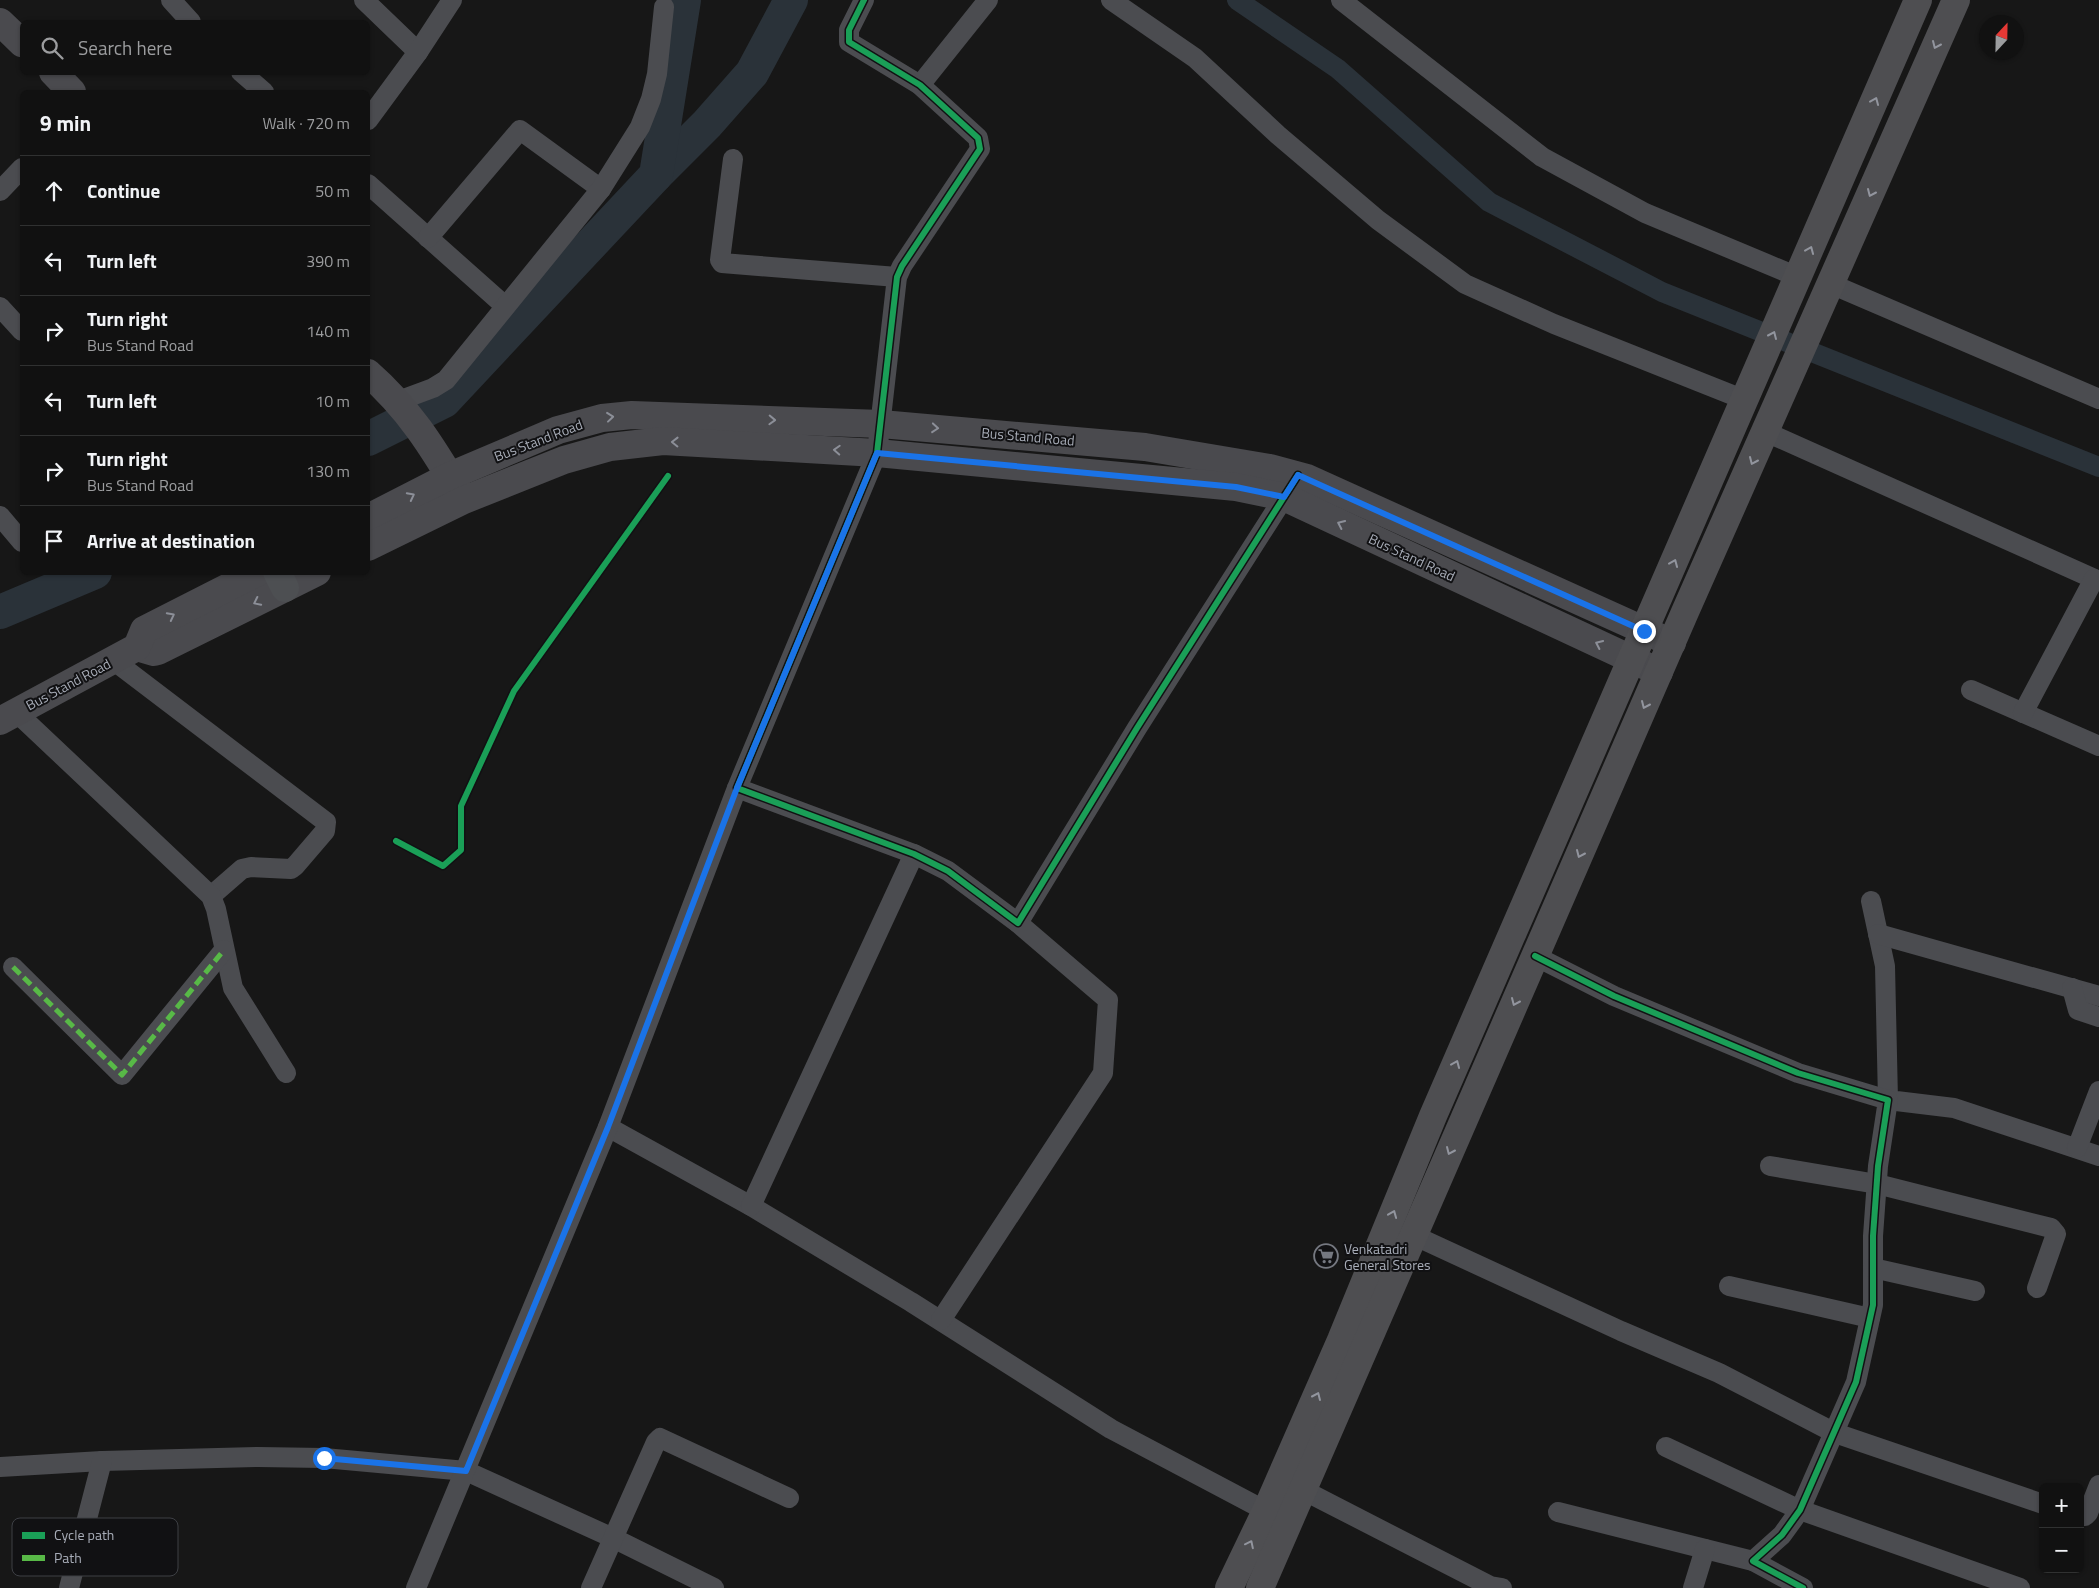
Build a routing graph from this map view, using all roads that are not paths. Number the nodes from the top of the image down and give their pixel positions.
1 (171, 0) edge
2 (364, 0) edge
3 (452, 0) edge
4 (864, 0) edge
5 (988, 0) edge
6 (1111, 0) edge
7 (1341, 0) edge
8 (1918, 0) edge
9 (1956, 0) edge
10 (664, 7) dead end
11 (189, 20) edge
12 (0, 22) edge
13 (20, 41) edge
14 (418, 52) junction
15 (56, 75) edge
16 (244, 75) edge
17 (920, 85) junction
18 (70, 90) edge
19 (262, 90) edge
20 (370, 117) edge
21 (733, 159) dead end
22 (20, 170) edge
23 (370, 186) edge
24 (601, 189) junction
25 (0, 191) edge
26 (428, 238) junction
27 (897, 277) junction
28 (1831, 284) junction
29 (1795, 286) junction
30 (505, 306) junction
31 (0, 307) edge
32 (20, 324) edge
33 (370, 375) edge
34 (1750, 388) junction
35 (2099, 399) edge
36 (408, 413) junction
37 (881, 424) junction
38 (1766, 432) junction
39 (877, 453) junction
40 (450, 476) junction
41 (1291, 486) junction
42 (464, 500) junction
43 (0, 516) edge
44 (370, 517) edge
45 (20, 540) edge
46 (370, 546) edge
47 (252, 575) edge
48 (304, 575) edge
49 (281, 580) edge
50 (2097, 580) edge
51 (1644, 631) junction
52 (1672, 643) junction
53 (137, 647) junction
54 (112, 660) junction
55 (1632, 660) junction
56 (1659, 672) junction
57 (1971, 690) dead end
58 (2023, 713) junction
59 (8, 716) edge
60 (2099, 746) edge
61 (737, 788) junction
62 (914, 854) junction
63 (211, 896) junction
64 (1871, 901) dead end
65 (1018, 923) junction
66 (1878, 934) junction
67 (224, 950) junction
68 (1535, 956) junction
69 (13, 967) dead end
70 (2072, 988) junction
71 (2099, 996) edge
72 (2099, 1017) edge
73 (286, 1073) dead end
74 (2099, 1091) edge
75 (1888, 1100) junction
76 (608, 1127) junction
77 (2077, 1148) junction
78 (2099, 1156) edge
79 (1770, 1166) dead end
80 (1877, 1184) junction
81 (751, 1206) junction
82 (1414, 1236) junction
83 (1873, 1268) junction
84 (1729, 1286) dead end
85 (2037, 1288) dead end
86 (1975, 1291) dead end
87 (1870, 1318) junction
88 (941, 1320) junction
89 (1834, 1433) junction
90 (1666, 1447) dead end
91 (102, 1461) junction
92 (0, 1467) edge
93 (466, 1471) junction
94 (2099, 1485) edge
95 (1303, 1490) junction
96 (789, 1498) dead end
97 (2039, 1503) edge
98 (1800, 1510) junction
99 (1266, 1511) junction
100 (1558, 1512) dead end
101 (2084, 1516) edge
102 (87, 1518) edge
103 (613, 1538) junction
104 (1705, 1549) junction
105 (1753, 1561) junction
106 (416, 1588) edge
107 (591, 1588) edge
108 (714, 1588) edge
109 (1229, 1588) edge
110 (1260, 1588) edge
111 (1502, 1588) edge
112 (1693, 1588) edge
113 (1801, 1588) edge
114 (2020, 1588) edge

1 - 11 street
2 - 14 street
3 - 14 street
4 - 17 street
5 - 17 street
6 - 34 street
7 - 29 street
29 -> 8 highway
9 -> 28 highway
10 - 24 street
12 - 13 street
14 - 20 street
15 - 18 street
16 - 19 street
17 - 27 street
21 - 27 street
22 - 25 street
23 - 26 street
24 - 26 street
24 - 30 street
26 - 30 street
27 - 37 street
28 - 35 street
28 - 38 highway
34 -> 29 highway
30 - 36 street
31 - 32 street
33 - 36 street
51 -> 34 highway
36 - 40 street
37 - 39 street
40 -> 37 street, Bus Stand Road
37 -> 41 street, Bus Stand Road
38 - 50 street
38 -> 52 highway
39 - 41 street, Bus Stand Road
39 -> 42 street, Bus Stand Road
39 - 61 street
40 - 42 street
44 -> 40 street, Bus Stand Road
41 - 51 street, Bus Stand Road
55 -> 41 street, Bus Stand Road
41 - 65 street
42 - 46 street, Bus Stand Road
43 - 45 street
53 -> 47 street, Bus Stand Road
48 - 49 street
49 -> 53 street
50 - 58 street
51 - 52 street, Bus Stand Road
51 - 55 highway
52 - 56 highway
53 - 54 street, Bus Stand Road
54 - 59 street, Bus Stand Road
54 - 63 street
55 - 56 street, Bus Stand Road
99 -> 55 highway
56 -> 68 highway
57 - 58 street
58 - 60 street
59 - 63 street
61 - 62 street
61 - 76 street
62 - 65 street
62 - 81 street
63 - 67 street
64 - 66 street
65 - 88 street
66 - 70 street
66 - 75 street
67 - 69 street
67 - 73 street
68 - 75 street
68 -> 82 highway
70 - 71 street
70 - 72 street
74 - 77 street
75 - 77 street
75 - 80 street
76 - 81 street
76 - 93 street
77 - 78 street
79 - 80 street
80 - 83 street
80 - 85 street
81 - 88 street
82 - 89 street
82 - 95 highway
83 - 86 street
83 - 87 street
84 - 87 street
87 - 89 street
88 - 99 street
89 - 97 street
89 - 98 street
90 - 98 street
91 - 92 street
91 - 93 street
91 - 102 street
93 - 103 street
93 - 106 street
94 - 101 street
95 - 110 highway
95 - 111 street
96 - 103 street
98 - 105 street
98 - 114 street
109 -> 99 highway
100 - 104 street
103 - 107 street
103 - 108 street
104 - 105 street
104 - 112 street
105 - 113 street

